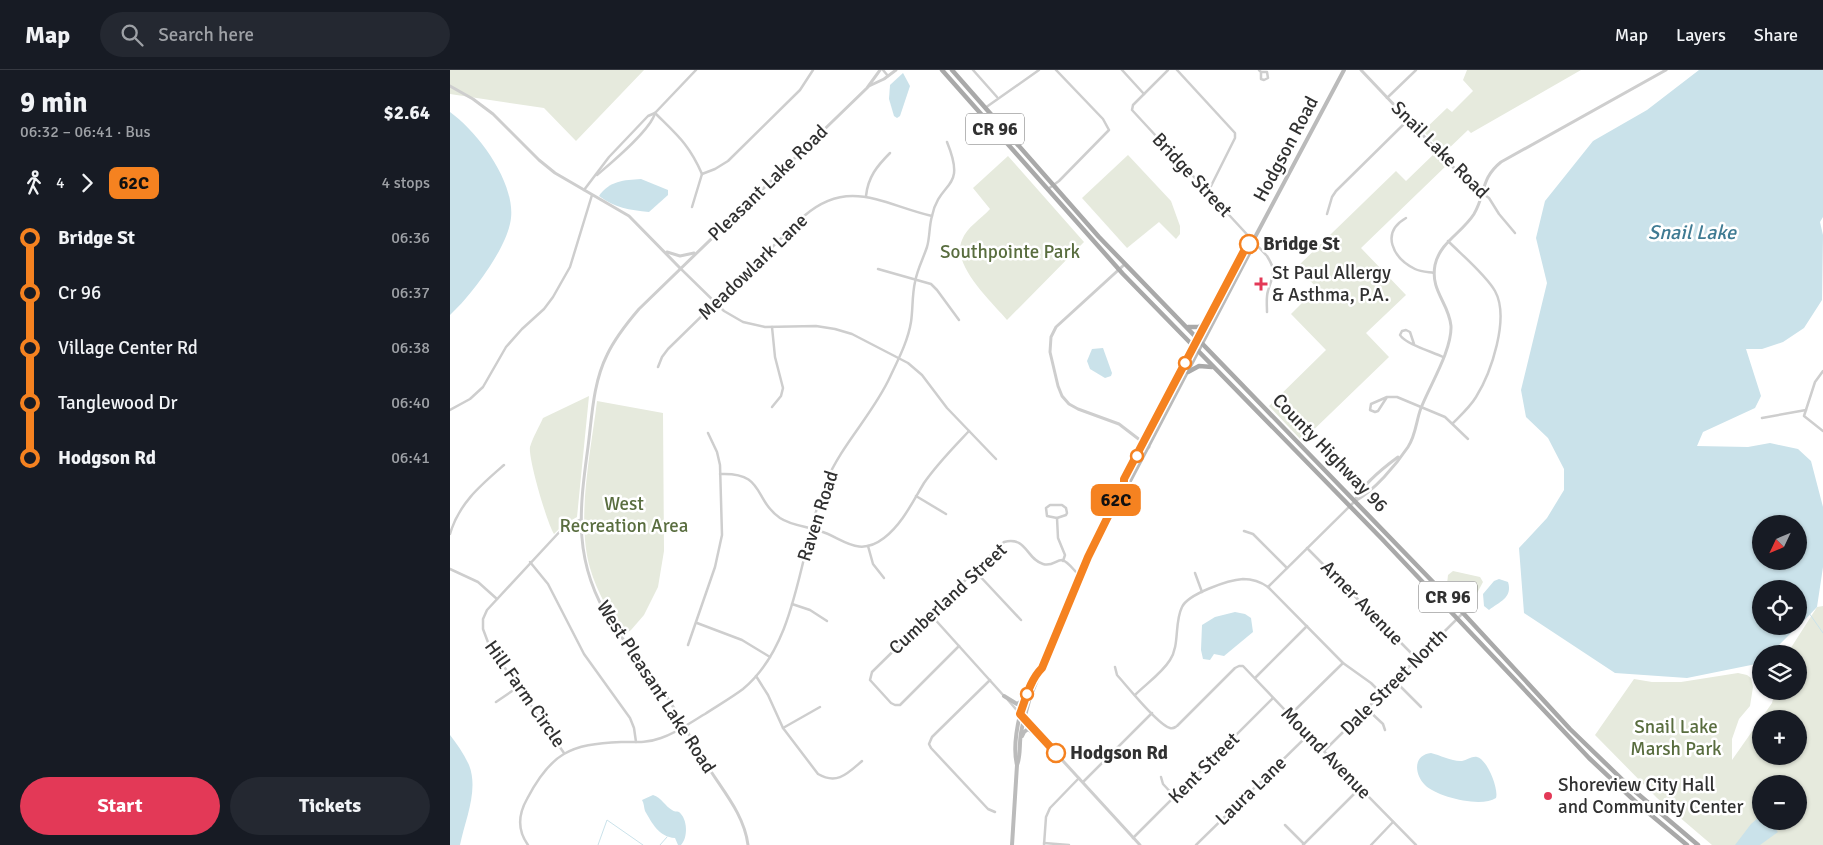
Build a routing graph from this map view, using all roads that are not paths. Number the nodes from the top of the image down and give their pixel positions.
1 (696, 70) edge
2 (813, 70) edge
3 (881, 70) edge
4 (896, 70) edge
5 (942, 70) edge
6 (952, 70) edge
7 (973, 70) edge
8 (1039, 70) edge
9 (1056, 70) edge
10 (1122, 70) edge
11 (1168, 70) edge
12 (1177, 70) edge
13 (1344, 70) edge
14 (1361, 70) edge
15 (1416, 70) edge
16 (1666, 70) edge
17 (888, 76) junction
18 (450, 86) edge
19 (867, 88) junction
20 (1144, 94) junction
21 (997, 97) junction
22 (1387, 98) junction
23 (985, 108) junction
24 (655, 113) junction
25 (1408, 120) junction
26 (947, 142) dead end
27 (890, 153) dead end
28 (702, 174) junction
29 (594, 177) junction
30 (1053, 184) junction
31 (1048, 189) junction
32 (584, 190) junction
33 (1208, 192) junction
34 (1481, 192) junction
35 (592, 195) junction
36 (866, 196) junction
37 (692, 207) dead end
38 (1327, 214) dead end
39 (932, 216) junction
40 (1406, 218) dead end
41 (1516, 233) dead end
42 (1253, 241) junction
43 (1448, 241) junction
44 (662, 249) junction
45 (699, 250) junction
46 (1125, 264) junction
47 (680, 268) junction
48 (878, 269) dead end
49 (1118, 270) junction
50 (1434, 273) junction
51 (670, 278) joint
52 (916, 278) junction
53 (716, 303) junction
54 (1267, 312) dead end
55 (960, 320) dead end
56 (1208, 320) junction
57 (1185, 326) junction
58 (772, 327) junction
59 (1198, 339) junction
60 (1203, 344) junction
61 (1414, 344) junction
62 (1194, 347) junction
63 (1198, 352) junction
64 (1443, 357) junction
65 (898, 359) junction
66 (658, 367) dead end
67 (1215, 369) junction
68 (1823, 371) edge
69 (1188, 372) junction
70 (1388, 397) junction
71 (772, 407) dead end
72 (1422, 407) junction
73 (450, 410) edge
74 (1806, 410) junction
75 (1762, 418) dead end
76 (1452, 423) junction
77 (1270, 426) junction
78 (969, 431) junction
79 (1823, 431) edge
80 (708, 433) dead end
81 (1468, 439) dead end
82 (1143, 443) junction
83 (1149, 447) junction
84 (1401, 455) junction
85 (996, 459) dead end
86 (1316, 461) junction
87 (504, 465) dead end
88 (1385, 467) junction
89 (1389, 471) junction
90 (720, 474) junction
91 (1124, 484) junction
92 (916, 496) junction
93 (1355, 501) junction
94 (1350, 506) junction
95 (946, 514) dead end
96 (1057, 518) junction
97 (580, 520) junction
98 (812, 529) junction
99 (1244, 532) dead end
100 (450, 534) edge
101 (868, 546) junction
102 (1307, 548) junction
103 (1063, 561) junction
104 (530, 562) junction
105 (1287, 568) junction
106 (450, 569) edge
107 (975, 572) junction
108 (1195, 573) dead end
109 (1080, 576) junction
110 (884, 578) dead end
111 (1268, 587) junction
112 (1202, 592) junction
113 (497, 599) junction
114 (792, 604) junction
115 (1463, 613) junction
116 (931, 615) junction
117 (1458, 618) junction
118 (1021, 620) dead end
119 (827, 621) dead end
120 (696, 623) junction
121 (1307, 626) junction
122 (688, 645) dead end
123 (959, 646) junction
124 (770, 657) junction
125 (1417, 659) junction
126 (1343, 663) junction
127 (1116, 667) dead end
128 (1042, 668) junction
129 (756, 676) junction
130 (1255, 678) junction
131 (990, 680) junction
132 (1395, 681) junction
133 (518, 687) junction
134 (1027, 694) junction
135 (1382, 694) junction
136 (1004, 696) junction
137 (1135, 696) junction
138 (1273, 698) junction
139 (496, 702) dead end
140 (820, 707) dead end
141 (1421, 707) dead end
142 (1367, 708) junction
143 (1152, 713) junction
144 (1020, 714) junction
145 (1290, 715) junction
146 (1024, 718) junction
147 (684, 726) junction
148 (783, 728) junction
149 (1385, 730) dead end
150 (1306, 737) junction
151 (1042, 738) junction
152 (636, 742) junction
153 (1020, 743) junction
154 (1324, 751) junction
155 (564, 753) junction
156 (862, 761) dead end
157 (1016, 765) junction
158 (1161, 777) dead end
159 (1079, 778) junction
160 (1083, 782) junction
161 (1360, 788) junction
162 (1175, 797) junction
163 (995, 812) dead end
164 (1393, 822) junction
165 (1286, 825) dead end
166 (1134, 838) junction
167 (1044, 844) edge
168 (1304, 844) edge
169 (528, 845) edge
170 (748, 845) edge
171 (1012, 845) edge
172 (1070, 845) edge
173 (1140, 845) edge
174 (1196, 845) edge
175 (1371, 845) edge
176 (1416, 845) edge
177 (1687, 845) edge
178 (1698, 845) edge

1 - 24 street
2 - 28 street
3 - 17 street
3 - 19 street, Pleasant Lake Road
4 - 17 street, Pleasant Lake Road
5 - 31 main road, County Highway 96 / CR 96
6 - 23 main road, County Highway 96 / CR 96
7 - 21 street
8 - 21 street
9 - 30 street
10 - 20 street
11 - 20 street
12 - 33 street
13 - 42 main road, Hodgson Road
14 - 22 street, Snail Lake Road
15 - 22 street
16 - 34 street
17 - 19 street, Pleasant Lake Road
18 - 32 street
19 - 45 street, Pleasant Lake Road
20 - 33 street, Bridge Street
21 - 23 street
22 - 25 street, Snail Lake Road
23 - 30 main road, County Highway 96 / CR 96
24 - 28 street
24 - 29 street
24 - 29 street
25 - 34 street, Snail Lake Road
25 - 38 street
26 - 39 street, Raven Road
27 - 36 street
28 - 37 street
29 - 32 street
30 - 31 street
30 - 46 main road, County Highway 96 / CR 96
31 - 49 main road, County Highway 96 / CR 96
32 - 35 street
33 - 42 street, Bridge Street
34 - 41 street, Snail Lake Road
34 - 43 street
35 - 44 street
35 - 73 street
36 - 39 street, Meadowlark Lane
36 - 53 street, Meadowlark Lane
39 - 52 street, Raven Road
40 - 50 street
42 - 54 street, Bridge Street
42 - 56 main road, Hodgson Road
42 - 60 main road, Hodgson Road
43 - 50 street
43 - 76 street
44 - 45 street
44 - 47 street
45 - 47 street, Pleasant Lake Road
46 - 49 street
46 - 57 main road, County Highway 96 / CR 96
47 - 51 street, Pleasant Lake Road
47 - 53 street
48 - 52 street
49 - 62 main road, County Highway 96 / CR 96
49 - 82 street
50 - 64 street
51 - 97 street, West Pleasant Lake Road
52 - 55 street
52 - 65 street, Raven Road
53 - 58 street
53 - 66 street, Meadowlark Lane
56 - 57 main road
56 - 59 main road, Hodgson Road
57 - 59 main road, County Highway 96 / CR 96
58 - 65 street
58 - 71 street
59 - 60 main road, County Highway 96 / CR 96
59 - 62 main road, Hodgson Road
60 - 63 main road, Hodgson Road
60 - 86 main road, County Highway 96 / CR 96
61 - 61 street
61 - 64 street
62 - 63 main road, County Highway 96 / CR 96
62 - 82 main road, Hodgson Road
63 - 67 main road, County Highway 96 / CR 96
63 - 69 main road, Hodgson Road
64 - 72 street
65 - 78 street
65 - 98 street, Raven Road
67 - 69 main road
67 - 77 main road, County Highway 96 / CR 96
68 - 74 street
69 - 83 main road, Hodgson Road
70 - 70 street
70 - 72 street
72 - 76 street
72 - 84 street
74 - 75 street
74 - 79 street
76 - 81 street
77 - 86 main road
77 - 94 main road, County Highway 96 / CR 96
78 - 85 street
78 - 92 street
80 - 90 street
82 - 83 street
82 - 91 main road, Hodgson Road
83 - 91 main road, Hodgson Road
84 - 88 street
84 - 89 street
86 - 93 main road, County Highway 96 / CR 96
87 - 100 street
88 - 89 street
88 - 93 street
89 - 93 street
90 - 98 street
90 - 120 street
91 - 109 main road, Hodgson Road
92 - 95 street
92 - 101 street
93 - 94 street
93 - 115 main road, County Highway 96 / CR 96
94 - 102 street
94 - 117 main road, County Highway 96 / CR 96
96 - 96 street
96 - 103 street
97 - 104 street, Hill Farm Circle
97 - 147 street, West Pleasant Lake Road
98 - 101 street
98 - 114 street, Raven Road
99 - 105 street
101 - 110 street
102 - 105 street
102 - 125 street, Arner Avenue
103 - 107 street, Cumberland Street
103 - 109 street
104 - 113 street, Hill Farm Circle
104 - 152 street
105 - 111 street
106 - 113 street
107 - 116 street, Cumberland Street
107 - 118 street
108 - 112 street
109 - 128 main road, Hodgson Road
111 - 112 street
111 - 121 street
112 - 137 street
113 - 133 street, Hill Farm Circle
114 - 119 street
114 - 124 street, Raven Road
115 - 117 street, Dale Street North
115 - 178 main road, County Highway 96 / CR 96
116 - 123 street
116 - 123 street, Cumberland Street
117 - 125 street, Dale Street North
117 - 177 main road, County Highway 96 / CR 96
120 - 122 street
120 - 124 street
121 - 126 street
121 - 130 street
123 - 131 street
124 - 129 street, Raven Road
125 - 132 street, Dale Street North
126 - 135 street
126 - 145 street
127 - 137 street
128 - 134 main road, Hodgson Road
128 - 146 main road, Hodgson Road
129 - 147 street, Raven Road
129 - 148 street
130 - 138 street, Mound Avenue
130 - 143 street, Mound Avenue
131 - 136 street
131 - 163 street
132 - 135 street, Dale Street North
132 - 141 street
133 - 139 street
133 - 155 street, Hill Farm Circle
134 - 136 main road
134 - 144 main road, Hodgson Road
135 - 142 street, Dale Street North
136 - 144 street
137 - 143 street
138 - 145 street, Mound Avenue
138 - 162 street, Kent Street
140 - 148 street
142 - 149 street
142 - 154 street, Dale Street North
143 - 160 street
144 - 146 street
144 - 157 main road, Hodgson Road
145 - 150 street, Mound Avenue
146 - 151 street
146 - 153 main road, Hodgson Road
147 - 152 street, Hill Farm Circle
147 - 170 street, West Pleasant Lake Road
148 - 156 street
150 - 154 street, Mound Avenue
150 - 174 street, Laura Lane
151 - 153 main road
151 - 159 street
152 - 155 street, Hill Farm Circle
153 - 157 main road, Hodgson Road
154 - 161 street, Mound Avenue
155 - 169 street
157 - 171 main road, Hodgson Road
158 - 162 street
159 - 160 street
159 - 167 street
160 - 166 street
161 - 164 street, Mound Avenue
161 - 168 street
162 - 166 street, Kent Street
164 - 175 street
164 - 176 street, Mound Avenue
165 - 168 street
166 - 173 street
167 - 172 street

